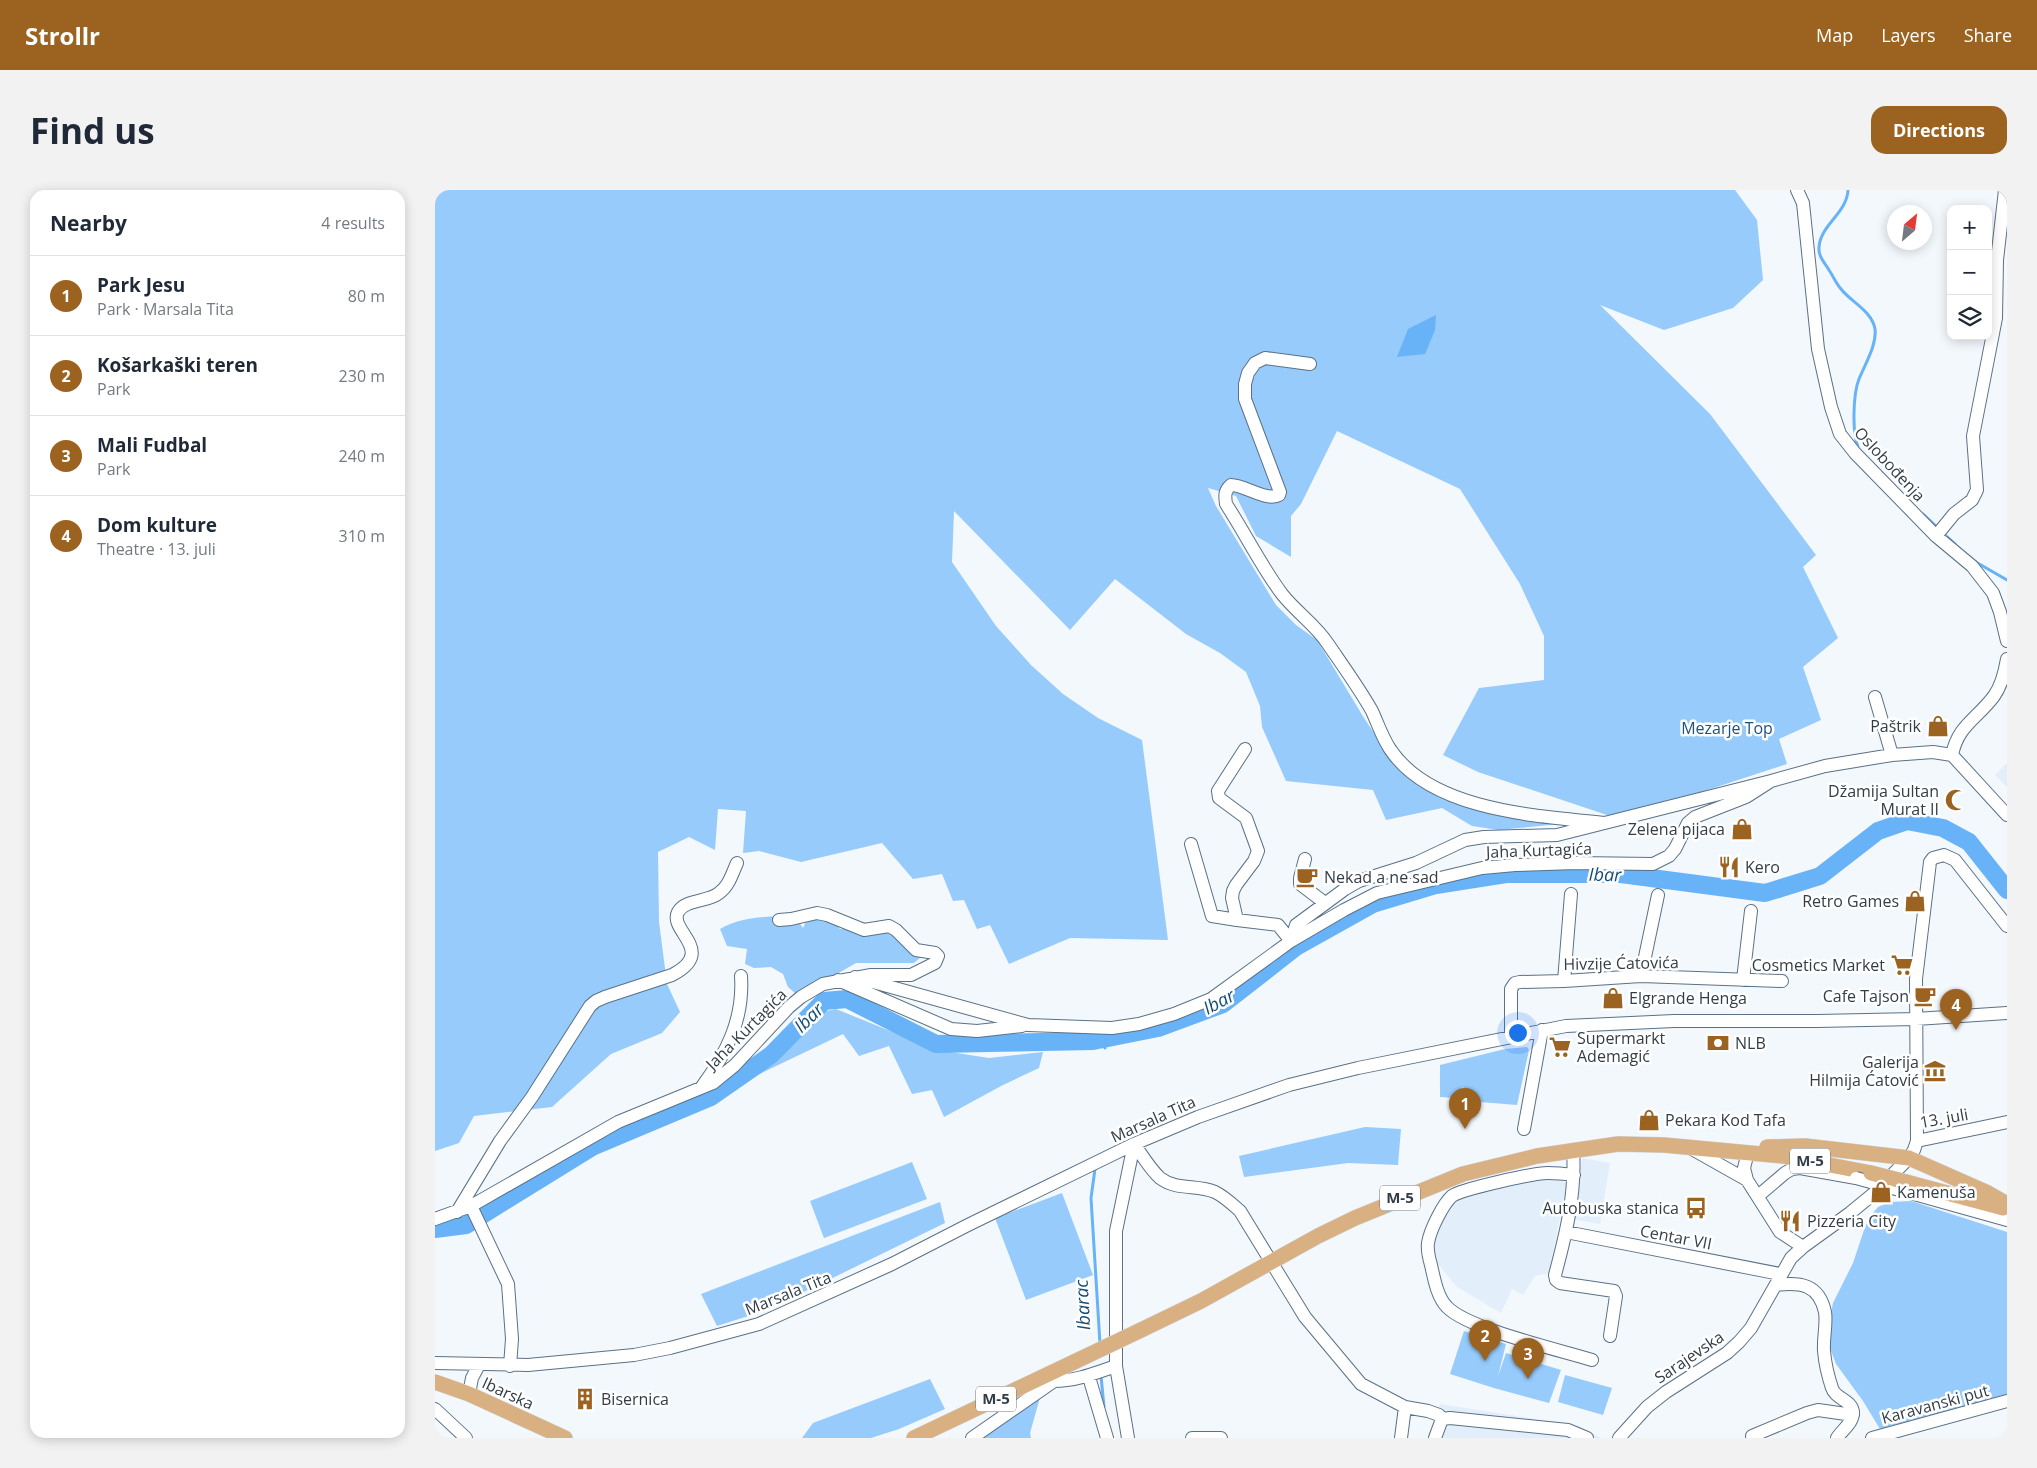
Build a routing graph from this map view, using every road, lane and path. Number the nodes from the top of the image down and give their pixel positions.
1 (1797, 190) edge
2 (2005, 190) edge
3 (1310, 364) dead end
4 (1939, 532) junction
5 (2007, 641) edge
6 (2007, 659) edge
7 (1875, 697) dead end
8 (1245, 749) dead end
9 (1892, 755) junction
10 (1952, 755) junction
11 (1771, 782) junction
12 (2007, 815) edge
13 (1605, 823) junction
14 (1191, 844) dead end
15 (1305, 859) dead end
16 (737, 863) dead end
17 (1571, 894) dead end
18 (1658, 896) dead end
19 (1325, 903) junction
20 (1751, 911) dead end
21 (779, 920) dead end
22 (1237, 920) junction
23 (2007, 926) edge
24 (1291, 941) junction
25 (741, 976) dead end
26 (1641, 976) junction
27 (855, 977) junction
28 (838, 980) junction
29 (1743, 980) junction
30 (1564, 981) junction
31 (1782, 981) dead end
32 (2007, 1013) edge
33 (1916, 1019) junction
34 (1028, 1025) junction
35 (1542, 1030) junction
36 (1511, 1037) junction
37 (699, 1089) junction
38 (2007, 1122) edge
39 (1524, 1129) dead end
40 (1917, 1141) junction
41 (1134, 1144) junction
42 (1687, 1146) junction
43 (1573, 1150) junction
44 (1748, 1152) junction
45 (1909, 1158) junction
46 (1574, 1175) junction
47 (1747, 1180) junction
48 (1901, 1186) junction
49 (1758, 1196) junction
50 (2007, 1204) edge
51 (2007, 1209) edge
52 (473, 1211) junction
53 (457, 1212) junction
54 (435, 1219) edge
55 (2007, 1220) edge
56 (1566, 1232) junction
57 (1803, 1247) junction
58 (1270, 1262) junction
59 (1778, 1279) junction
60 (1610, 1336) dead end
61 (1592, 1360) dead end
62 (435, 1363) edge
63 (479, 1366) junction
64 (510, 1366) junction
65 (1102, 1371) junction
66 (1052, 1377) junction
67 (435, 1382) edge
68 (469, 1394) junction
69 (2007, 1401) edge
70 (1405, 1407) junction
71 (435, 1409) edge
72 (1853, 1415) junction
73 (1442, 1419) junction
74 (1752, 1436) dead end
75 (916, 1437) edge
76 (466, 1438) edge
77 (565, 1438) edge
78 (972, 1438) edge
79 (1107, 1438) edge
80 (1128, 1438) edge
81 (1192, 1438) edge
82 (1221, 1438) edge
83 (1401, 1438) edge
84 (1435, 1438) edge
85 (1587, 1438) edge
86 (1619, 1438) edge
87 (1837, 1438) edge
88 (1872, 1438) edge

1 - 4 street, Oslobođenja
2 - 4 street
3 - 13 street
4 - 5 street, Oslobođenja
6 - 10 street
7 - 9 street
8 - 22 street
9 - 10 street, Jaha Kurtagića
9 - 11 street, Jaha Kurtagića
10 - 12 street
11 - 13 street, Jaha Kurtagića
11 - 24 street, Jaha Kurtagića
13 - 19 street, Jaha Kurtagića
14 - 22 street
15 - 19 street
16 - 53 street
17 - 30 street
18 - 26 street
19 - 24 street, Jaha Kurtagića
20 - 29 street
21 - 27 street
22 - 24 street
23 - 33 street, 13. juli
24 - 34 street, Jaha Kurtagića
25 - 37 street
26 - 29 street, Hivzije Ćatovića
26 - 30 street, Hivzije Ćatovića
27 - 28 street
27 - 34 street, Jaha Kurtagića
28 - 34 street, Jaha Kurtagića
28 - 37 street, Jaha Kurtagića
29 - 31 street, Hivzije Ćatovića
30 - 36 street, Hivzije Ćatovića
32 - 33 street, Marsala Tita
33 - 35 street, Marsala Tita
33 - 40 street, 13. juli
35 - 36 street, Marsala Tita
35 - 39 street
36 - 41 street, Marsala Tita
37 - 52 street, Jaha Kurtagića
38 - 40 street, 13. juli
40 - 45 street
41 - 58 street
41 - 64 street, Marsala Tita
41 - 65 street
42 - 43 main road, M-5
42 - 44 main road, M-5
42 - 47 street
43 - 46 street
43 - 58 main road, M-5
44 - 45 main road
44 - 47 street
44 - 48 main road, M-5, bridge
45 - 50 main road
45 - 57 street, Sarajevska
46 - 56 street
46 - 61 street
47 - 49 street
48 - 49 street, bridge
48 - 51 main road, M-5
48 - 55 street
49 - 57 street
52 - 53 street, Jaha Kurtagića
52 - 64 street
53 - 54 street, Jaha Kurtagića
56 - 59 street, Centar VII
56 - 60 street
57 - 59 street, Sarajevska
58 - 66 main road, M-5, bridge
58 - 70 street
59 - 72 street, Centar VII
59 - 86 street, Sarajevska
62 - 63 street, Marsala Tita
63 - 64 street, Marsala Tita
63 - 68 street
65 - 66 street
65 - 79 street
65 - 80 street
66 - 75 main road, M-5
66 - 78 street
67 - 68 main road, Ibarska
68 - 77 main road, Ibarska
69 - 88 street, Karavanski put
70 - 73 street
70 - 83 street
71 - 76 street
72 - 74 street
72 - 87 street
73 - 84 street
73 - 85 street
81 - 82 street

